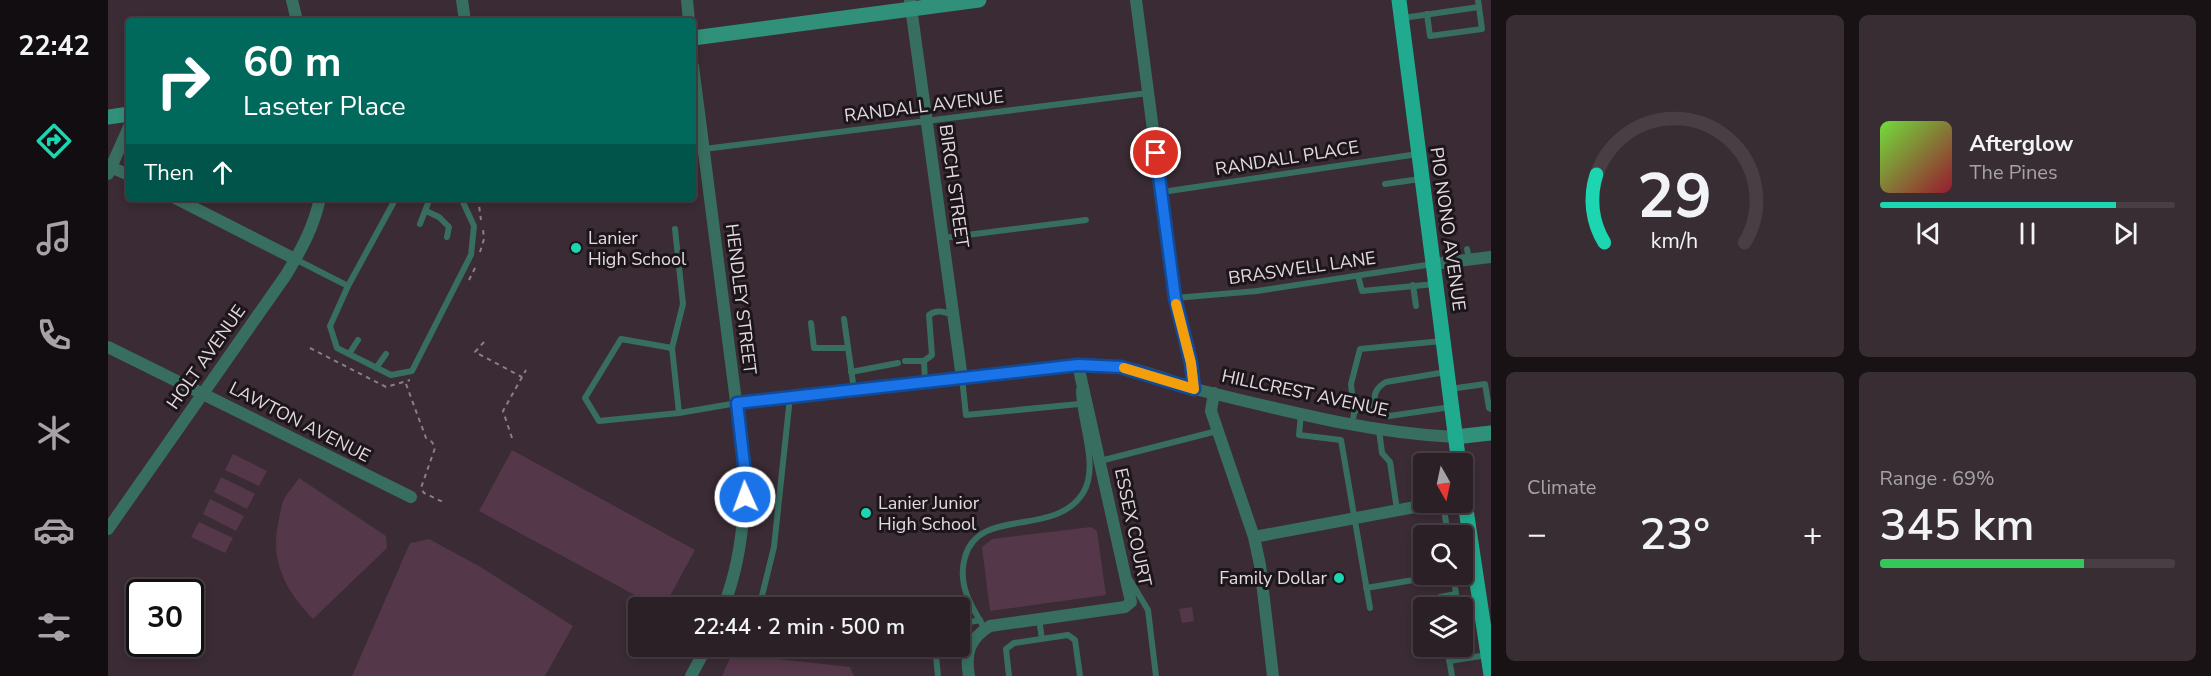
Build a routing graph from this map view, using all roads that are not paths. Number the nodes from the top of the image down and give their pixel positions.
1 (292, 0) edge
2 (462, 0) edge
3 (687, 0) edge
4 (979, 0) edge
5 (1136, 0) edge
6 (1399, 0) edge
7 (1478, 3) edge
8 (911, 5) edge
9 (1427, 14) junction
10 (296, 18) edge
11 (465, 18) edge
12 (689, 18) edge
13 (1401, 18) junction
14 (1491, 28) edge
15 (1482, 30) junction
16 (696, 38) edge
17 (696, 89) edge
18 (1148, 93) junction
19 (126, 114) edge
20 (108, 117) edge
21 (927, 121) junction
22 (126, 133) edge
23 (704, 149) junction
24 (1418, 153) junction
25 (109, 169) edge
26 (126, 174) edge
27 (1421, 178) junction
28 (1385, 184) dead end
29 (1161, 193) junction
30 (181, 201) edge
31 (319, 201) edge
32 (394, 201) edge
33 (429, 201) edge
34 (462, 201) edge
35 (426, 211) junction
36 (1086, 220) dead end
37 (420, 224) dead end
38 (675, 229) dead end
39 (447, 237) dead end
40 (943, 238) junction
41 (1491, 257) edge
42 (295, 259) junction
43 (1433, 264) junction
44 (1358, 276) junction
45 (1435, 284) junction
46 (1413, 285) junction
47 (348, 286) junction
48 (1175, 298) junction
49 (1416, 306) dead end
50 (953, 315) junction
51 (844, 319) dead end
52 (810, 323) dead end
53 (358, 340) dead end
54 (1443, 341) junction
55 (108, 347) edge
56 (672, 348) junction
57 (848, 348) junction
58 (349, 354) junction
59 (386, 354) dead end
60 (924, 361) junction
61 (1078, 365) junction
62 (376, 368) junction
63 (851, 372) junction
64 (1447, 372) junction
65 (962, 378) junction
66 (925, 382) junction
67 (1194, 389) junction
68 (1449, 389) junction
69 (854, 390) junction
70 (202, 393) junction
71 (1214, 393) junction
72 (790, 397) junction
73 (737, 403) junction
74 (1079, 404) junction
75 (1376, 405) junction
76 (1451, 407) junction
77 (1491, 409) edge
78 (679, 413) junction
79 (1301, 414) junction
80 (1353, 419) junction
81 (1379, 430) junction
82 (1217, 431) junction
83 (1491, 433) edge
84 (1455, 437) junction
85 (1458, 453) edge
86 (1100, 461) junction
87 (411, 497) dead end
88 (1413, 508) edge
89 (1397, 511) junction
90 (1466, 513) edge
91 (1354, 518) junction
92 (108, 529) edge
93 (1254, 537) junction
94 (1126, 574) junction
95 (1413, 580) edge
96 (1454, 585) edge
97 (1366, 588) junction
98 (727, 597) edge
99 (762, 597) edge
100 (1440, 597) edge
101 (1486, 600) edge
102 (1370, 608) dead end
103 (1039, 619) junction
104 (970, 624) edge
105 (982, 624) junction
106 (1042, 639) junction
107 (1488, 655) junction
108 (701, 657) edge
109 (936, 657) edge
110 (1448, 657) edge
111 (1449, 661) junction
112 (1491, 675) edge
113 (691, 676) edge
114 (938, 676) edge
115 (969, 676) edge
116 (1009, 676) edge
117 (1080, 676) edge
118 (1156, 676) edge
119 (1273, 676) edge
120 (1452, 676) edge

1 - 10 street
2 - 11 street
3 - 12 street
4 - 8 street
5 - 18 street
6 - 13 main road, PIO NONO AVENUE
7 - 9 lane
7 - 15 lane
8 - 16 street
8 - 21 street, BIRCH STREET
9 - 13 lane
9 - 15 lane
13 - 24 main road, PIO NONO AVENUE
14 - 15 lane
17 - 23 street, HENDLEY STREET
18 - 21 lane, RANDALL AVENUE
18 - 29 street
19 - 20 street
21 - 23 lane, RANDALL AVENUE
21 - 40 street, BIRCH STREET
22 - 25 street
23 - 73 street, HENDLEY STREET
24 - 27 main road, PIO NONO AVENUE
24 - 29 lane, RANDALL PLACE
25 - 26 street
27 - 28 lane
27 - 43 main road, PIO NONO AVENUE
29 - 48 street
30 - 42 street
31 - 42 street, HOLT AVENUE
32 - 47 lane
33 - 35 lane
34 - 62 lane
35 - 37 lane
35 - 39 lane
36 - 40 lane
38 - 56 lane
40 - 50 street, BIRCH STREET
41 - 43 street
42 - 47 lane
42 - 70 street, HOLT AVENUE
43 - 44 lane, BRASWELL LANE
43 - 45 main road, PIO NONO AVENUE
44 - 46 lane
44 - 48 lane, BRASWELL LANE
45 - 46 lane
45 - 54 main road, PIO NONO AVENUE
46 - 49 lane
47 - 58 lane
48 - 67 street
50 - 60 lane
50 - 65 street, BIRCH STREET
51 - 57 lane
52 - 57 lane
53 - 58 lane
54 - 64 main road, PIO NONO AVENUE
54 - 80 lane
55 - 70 street, LAWTON AVENUE
56 - 78 lane
56 - 78 lane
57 - 63 lane
58 - 62 lane
59 - 62 lane
60 - 63 lane
60 - 66 lane
61 - 65 street, HILLCREST AVENUE
61 - 67 street, HILLCREST AVENUE
61 - 74 lane
61 - 86 street, ESSEX COURT
63 - 69 lane
64 - 68 main road, PIO NONO AVENUE
64 - 75 lane
65 - 66 street, HILLCREST AVENUE
65 - 74 lane
66 - 69 street, HILLCREST AVENUE
67 - 71 street, HILLCREST AVENUE
68 - 76 main road, PIO NONO AVENUE
68 - 77 lane
69 - 72 street, HILLCREST AVENUE
70 - 87 street, LAWTON AVENUE
70 - 92 street, HOLT AVENUE
71 - 79 street, HILLCREST AVENUE
71 - 82 street
72 - 73 street, HILLCREST AVENUE
72 - 99 lane
73 - 78 lane
73 - 98 street, HENDLEY STREET
74 - 105 lane
75 - 76 lane
75 - 80 lane
76 - 84 main road, PIO NONO AVENUE
79 - 80 street, HILLCREST AVENUE
79 - 91 lane
80 - 81 street, HILLCREST AVENUE
81 - 84 street, HILLCREST AVENUE
81 - 89 lane
82 - 86 lane
82 - 93 street
83 - 84 street, HILLCREST AVENUE
84 - 85 main road, PIO NONO AVENUE
86 - 94 street, ESSEX COURT
88 - 89 street
89 - 91 street
90 - 101 main road
91 - 93 street
91 - 97 lane
93 - 119 street
94 - 103 street, ESSEX COURT
94 - 118 lane
95 - 97 lane
96 - 100 lane
97 - 102 lane
101 - 107 main road
103 - 105 street, ESSEX COURT
103 - 106 lane
104 - 105 lane
105 - 115 street
106 - 116 lane
106 - 117 lane
107 - 111 lane
107 - 112 main road
108 - 113 street
109 - 114 lane
110 - 111 lane
111 - 120 lane

